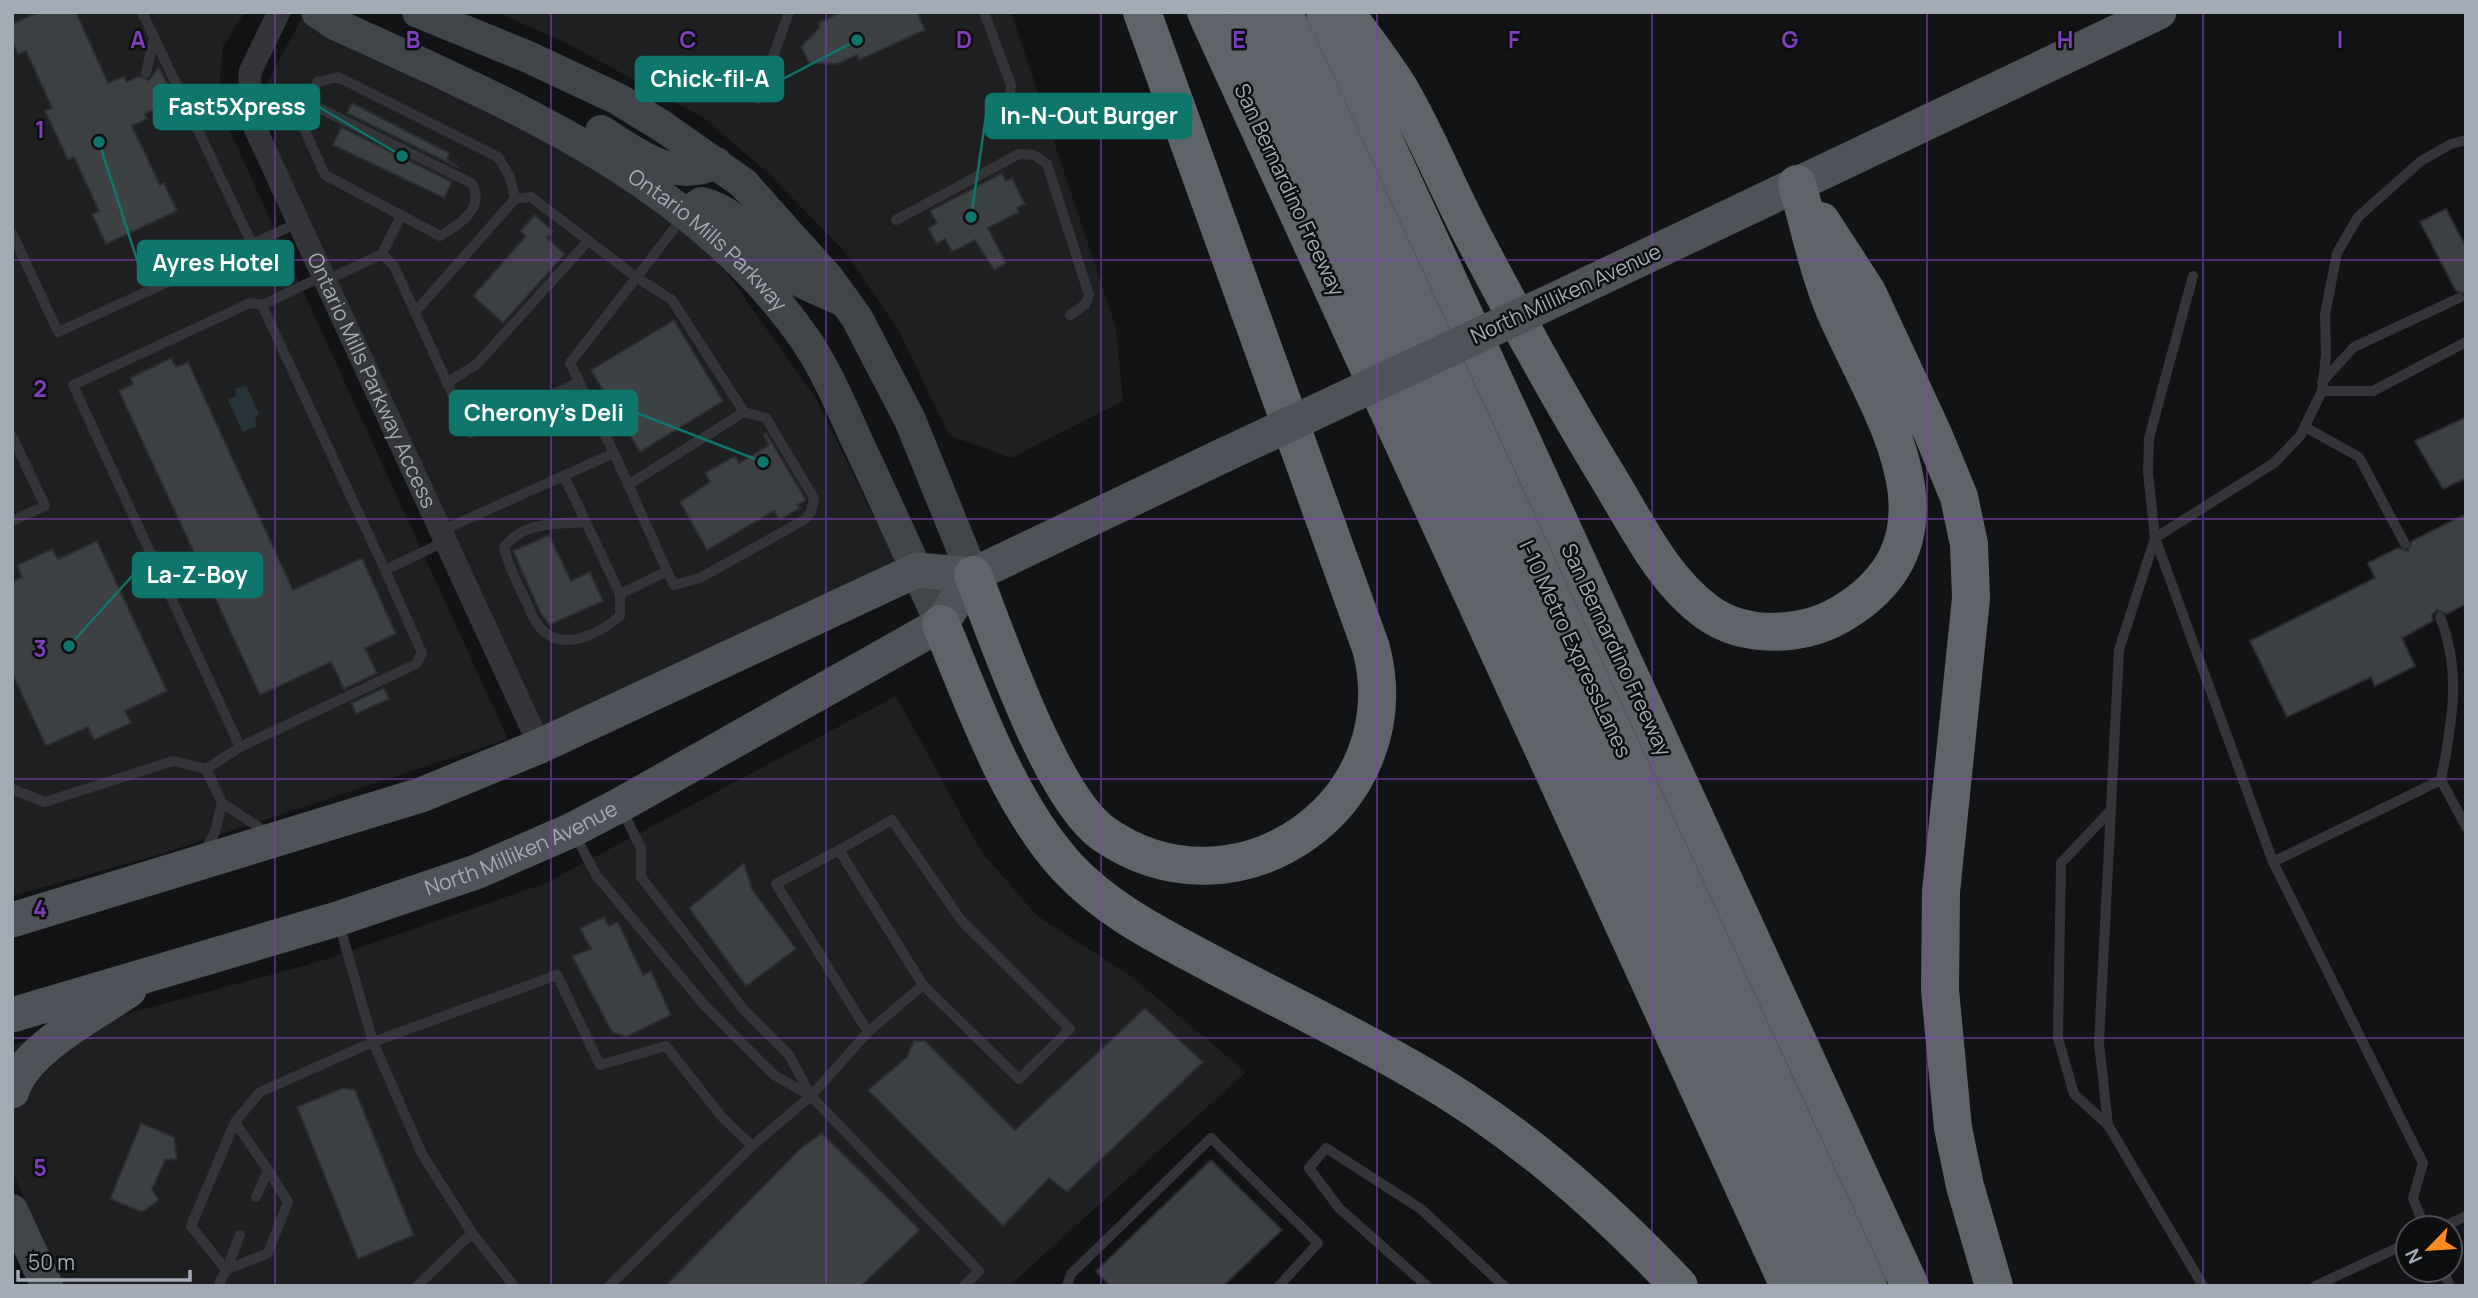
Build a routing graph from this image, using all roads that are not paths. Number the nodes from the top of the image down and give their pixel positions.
1 (142, 12) edge
2 (279, 12) edge
3 (317, 12) edge
4 (418, 12) edge
5 (789, 12) edge
6 (984, 12) edge
7 (1142, 12) edge
8 (1206, 12) edge
9 (1247, 12) edge
10 (1283, 12) edge
11 (1325, 12) edge
12 (1345, 12) edge
13 (2159, 12) edge
14 (154, 38) junction
15 (146, 73) dead end
16 (758, 99) dead end
17 (503, 101) junction
18 (309, 103) junction
19 (162, 106) dead end
20 (990, 117) dead end
21 (193, 120) junction
22 (2466, 140) edge
23 (716, 163) junction
24 (1797, 184) junction
25 (515, 199) junction
26 (685, 214) junction
27 (401, 216) junction
28 (896, 220) dead end
29 (298, 223) junction
30 (12, 233) edge
31 (589, 241) junction
32 (252, 244) junction
33 (382, 254) junction
34 (2193, 276) dead end
35 (636, 277) junction
36 (324, 279) junction
37 (2459, 298) dead end
38 (846, 303) junction
39 (262, 305) junction
40 (415, 312) junction
41 (1070, 315) dead end
42 (2466, 342) edge
43 (579, 382) junction
44 (446, 383) junction
45 (2322, 387) junction
46 (744, 412) junction
47 (2305, 427) junction
48 (12, 436) edge
49 (614, 453) junction
50 (564, 476) junction
51 (628, 485) junction
52 (12, 521) edge
53 (586, 522) junction
54 (443, 536) junction
55 (2155, 538) junction
56 (2405, 544) dead end
57 (385, 570) junction
58 (667, 570) junction
59 (917, 570) junction
60 (973, 575) junction
61 (620, 594) junction
62 (2440, 617) dead end
63 (941, 624) junction
64 (540, 746) junction
65 (240, 747) junction
66 (206, 769) junction
67 (2441, 780) junction
68 (12, 789) edge
69 (222, 803) junction
70 (620, 805) junction
71 (2111, 810) junction
72 (2466, 827) edge
73 (572, 830) junction
74 (275, 838) junction
75 (839, 850) junction
76 (2273, 862) junction
77 (199, 863) junction
78 (110, 891) junction
79 (12, 896) edge
80 (337, 919) junction
81 (12, 920) edge
82 (155, 973) junction
83 (923, 985) junction
84 (12, 1014) edge
85 (868, 1032) junction
86 (373, 1042) junction
87 (12, 1091) edge
88 (811, 1096) junction
89 (235, 1122) junction
90 (2108, 1125) junction
91 (752, 1146) junction
92 (268, 1170) junction
93 (257, 1197) dead end
94 (12, 1210) edge
95 (2419, 1214) edge
96 (472, 1233) junction
97 (240, 1235) dead end
98 (2394, 1249) edge
99 (226, 1270) junction
100 (47, 1286) edge
101 (218, 1286) edge
102 (417, 1286) edge
103 (514, 1286) edge
104 (609, 1286) edge
105 (964, 1286) edge
106 (1067, 1286) edge
107 (1279, 1286) edge
108 (1427, 1286) edge
109 (1504, 1286) edge
110 (1679, 1286) edge
111 (1789, 1286) edge
112 (1830, 1286) edge
113 (1868, 1286) edge
114 (1910, 1286) edge
115 (1994, 1286) edge
116 (2203, 1286) edge
117 (2315, 1286) edge

1 - 14 lane
2 - 29 street, Ontario Mills Parkway Access
3 - 17 main road, Ontario Mills Parkway
4 - 23 main road
5 - 16 lane
6 - 20 lane
7 - 60 highway
8 - 111 highway, San Bernardino Freeway
9 - 112 highway, I-10 Metro ExpressLanes
10 - 113 highway, I-10 Metro ExpressLanes
11 - 114 highway, San Bernardino Freeway
12 - 24 highway
13 - 24 main road, North Milliken Avenue
14 - 15 lane
14 - 21 lane
17 - 23 main road
17 - 26 main road, Ontario Mills Parkway
18 - 25 lane
18 - 27 lane
18 - 27 lane
19 - 21 lane
21 - 32 lane
22 - 45 lane
23 - 38 main road
24 - 60 main road, North Milliken Avenue, bridge
24 - 115 highway
25 - 31 lane
25 - 40 lane
26 - 35 lane
26 - 38 main road
26 - 59 main road, Ontario Mills Parkway
27 - 33 lane
28 - 41 lane
29 - 32 lane
29 - 36 street, Ontario Mills Parkway Access
30 - 32 lane
31 - 35 lane
31 - 44 lane
33 - 36 lane
33 - 40 lane
34 - 55 lane
35 - 43 lane
35 - 46 lane
36 - 39 lane
36 - 54 street, Ontario Mills Parkway Access
37 - 45 lane
38 - 60 main road
39 - 57 lane
39 - 65 lane
40 - 44 lane
42 - 45 lane
43 - 44 lane
43 - 49 lane
45 - 47 lane
46 - 51 lane
46 - 58 lane
47 - 55 lane
47 - 56 lane
48 - 52 lane
49 - 50 lane
49 - 51 lane
50 - 53 lane
50 - 54 lane
51 - 58 lane
53 - 61 lane
53 - 61 lane
54 - 57 lane
54 - 64 street, Ontario Mills Parkway Access
55 - 71 lane
55 - 76 lane
57 - 65 lane
58 - 61 lane
59 - 60 main road
59 - 63 main road, Ontario Mills Parkway
59 - 64 main road
60 - 63 main road, North Milliken Avenue
62 - 67 lane
63 - 70 main road, North Milliken Avenue
63 - 110 highway
64 - 74 main road
65 - 66 lane
66 - 68 lane
66 - 69 lane
67 - 72 lane
67 - 76 lane
69 - 74 lane
69 - 77 lane
70 - 73 main road, North Milliken Avenue
70 - 88 lane
71 - 90 lane
71 - 90 lane
73 - 80 main road, North Milliken Avenue
73 - 88 lane
74 - 77 main road
75 - 83 lane
75 - 83 lane
75 - 85 lane
76 - 95 lane
77 - 78 main road
78 - 79 main road
78 - 81 main road
80 - 82 main road, North Milliken Avenue
80 - 86 lane
82 - 84 main road, North Milliken Avenue
82 - 87 main road
83 - 85 lane
85 - 88 lane
86 - 89 lane
86 - 91 lane
86 - 96 lane
88 - 91 lane
88 - 105 lane
89 - 92 lane
89 - 99 lane
90 - 116 lane
91 - 104 lane
92 - 93 lane
92 - 99 lane
94 - 100 main road
96 - 102 lane
96 - 103 lane
97 - 99 lane
98 - 117 lane
99 - 101 lane
106 - 107 lane
108 - 109 lane

